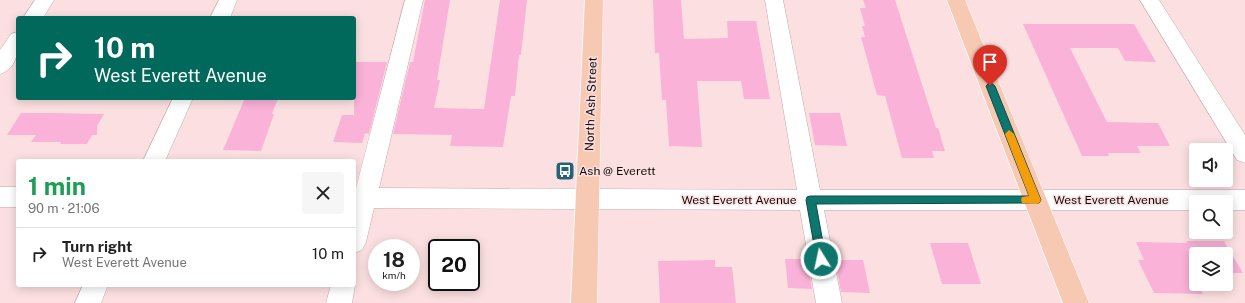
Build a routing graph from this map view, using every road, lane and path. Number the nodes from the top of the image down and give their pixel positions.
1 (45, 0) edge
2 (228, 0) edge
3 (414, 0) edge
4 (594, 0) edge
5 (774, 0) edge
6 (956, 0) edge
7 (1149, 0) edge
8 (34, 16) edge
9 (221, 16) edge
10 (16, 42) edge
11 (0, 66) edge
12 (182, 100) edge
13 (1245, 154) edge
14 (155, 159) edge
15 (0, 197) edge
16 (16, 197) edge
17 (359, 198) edge
18 (588, 200) junction
19 (810, 200) junction
20 (1036, 200) junction
21 (1245, 200) edge
22 (356, 224) edge
23 (95, 287) edge
24 (343, 287) edge
25 (88, 303) edge
26 (339, 303) edge
27 (584, 303) edge
28 (829, 303) edge
29 (1076, 303) edge

1 - 8 street
2 - 9 street
3 - 17 street
4 - 18 main road, North Ash Street
5 - 19 street
6 - 20 main road
7 - 13 street
10 - 11 street
12 - 14 street
15 - 16 street
17 - 18 street, West Everett Avenue
17 - 22 street
18 - 19 street, West Everett Avenue
18 - 27 main road, North Ash Street
19 - 20 street, West Everett Avenue
19 - 28 street
20 - 21 street, West Everett Avenue
20 - 29 main road
23 - 25 street
24 - 26 street

